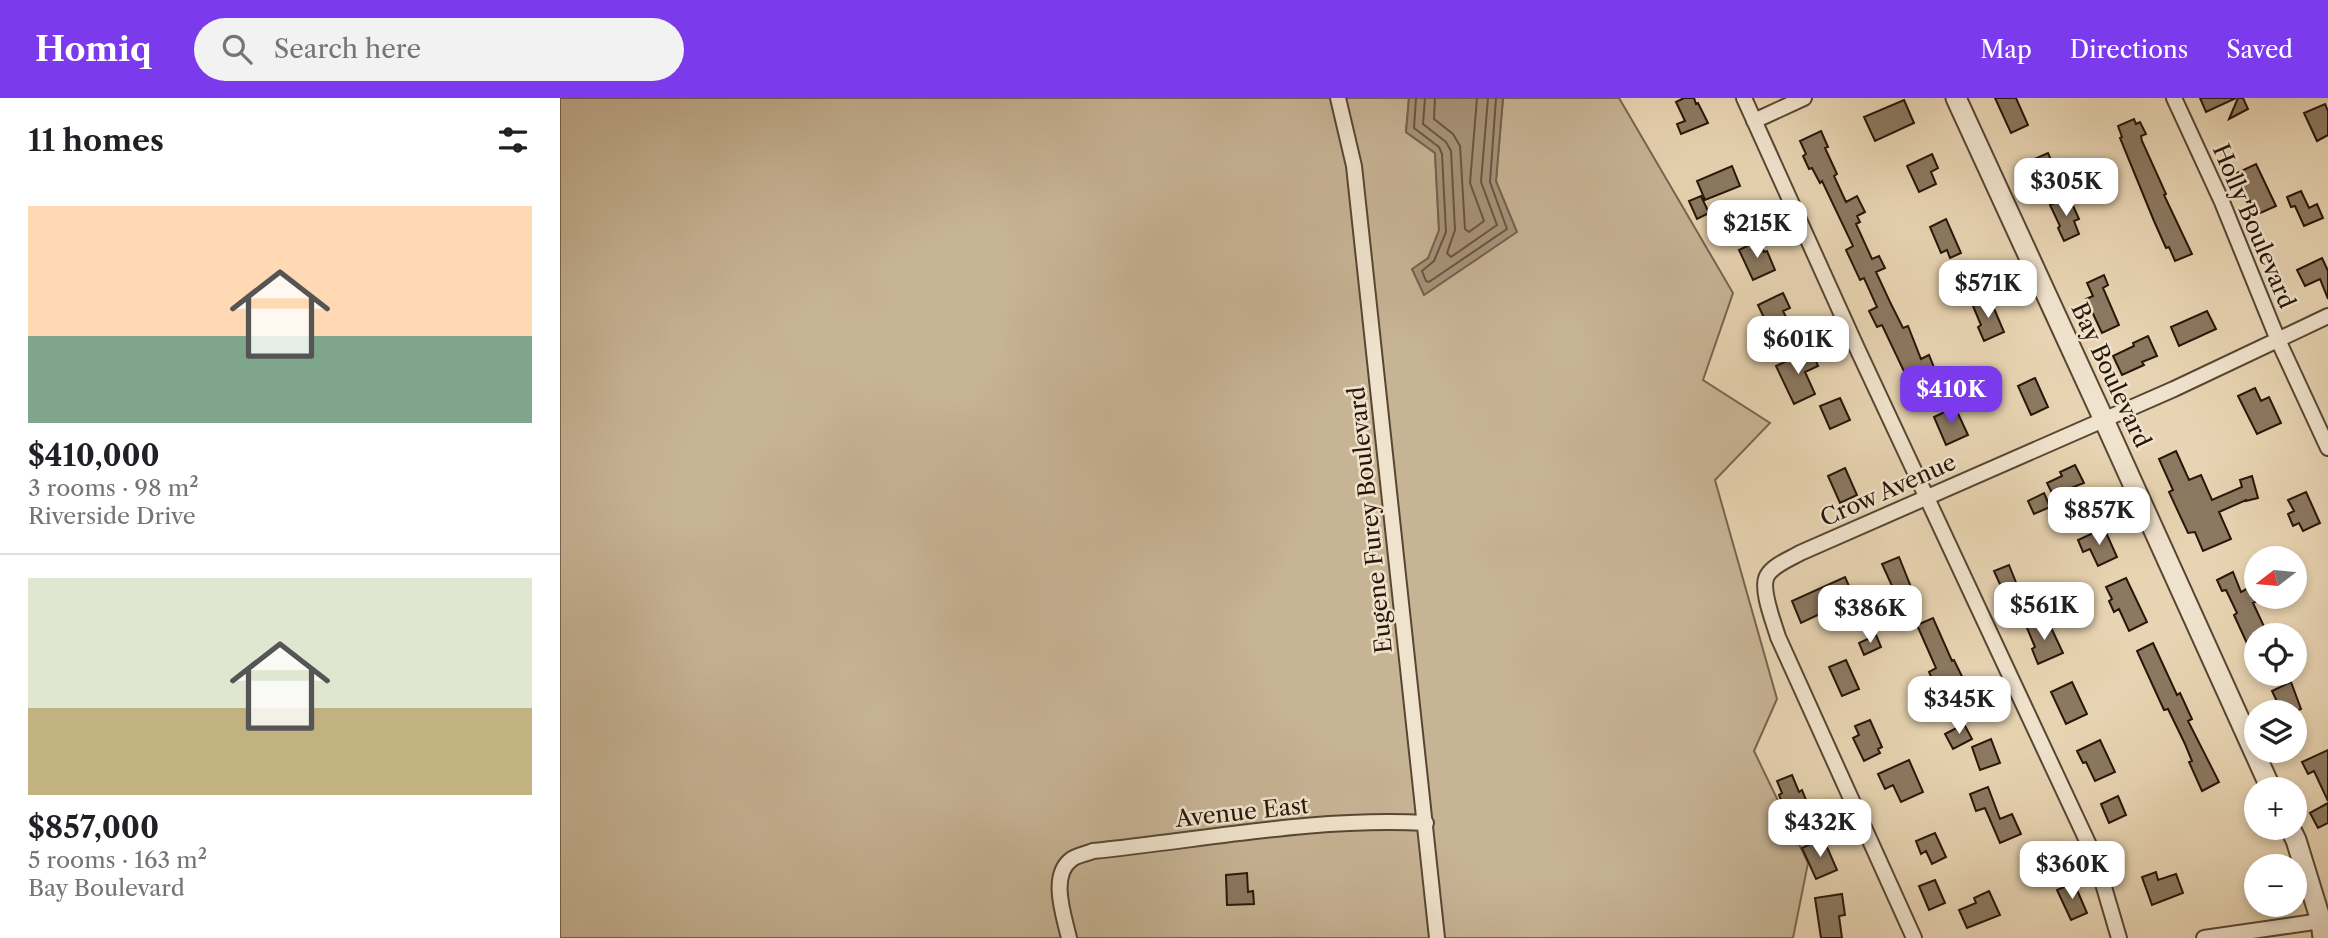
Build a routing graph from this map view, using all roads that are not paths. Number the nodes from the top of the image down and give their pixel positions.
1 (1338, 98) edge
2 (1744, 98) edge
3 (1804, 98) edge
4 (1955, 98) edge
5 (2174, 98) edge
6 (1754, 121) junction
7 (2328, 316) edge
8 (2278, 340) junction
9 (2105, 420) junction
10 (2328, 448) edge
11 (1927, 497) junction
12 (2266, 777) edge
13 (1426, 823) junction
14 (2296, 840) edge
15 (2322, 930) edge
16 (1069, 938) edge
17 (1437, 938) edge
18 (1914, 938) edge
19 (2119, 938) edge
20 (2204, 938) edge

1 - 13 street, Eugene Furey Boulevard
2 - 6 street
3 - 6 street
4 - 9 street, Bay Boulevard
5 - 8 street, Holly Boulevard
6 - 11 street
7 - 8 street, Crow Avenue
8 - 9 street, Crow Avenue
8 - 10 street, Holly Boulevard
9 - 11 street, Crow Avenue
9 - 12 street, Bay Boulevard
11 - 18 street, Crow Avenue
11 - 19 street
13 - 16 street, Avenue East
13 - 17 street, Eugene Furey Boulevard
14 - 15 street
15 - 20 street

